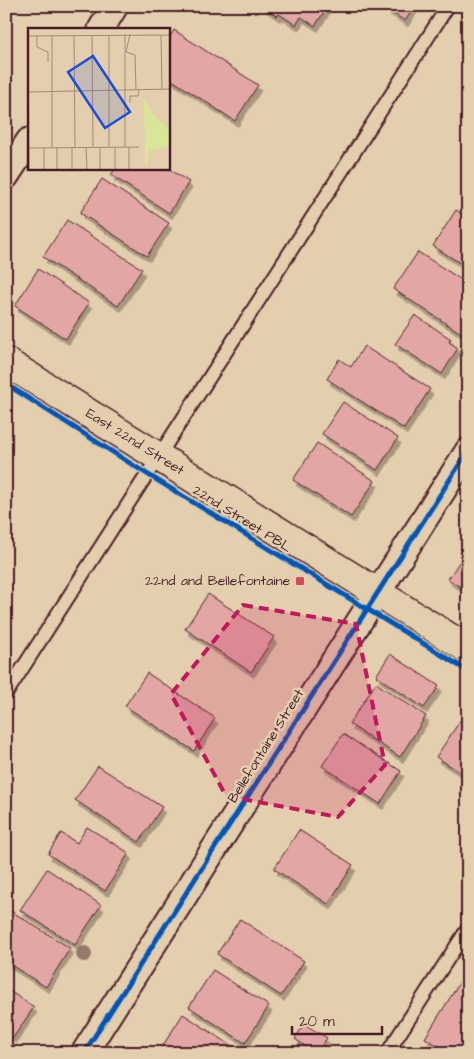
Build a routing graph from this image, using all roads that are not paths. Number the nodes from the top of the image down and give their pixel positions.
1 (115, 6) edge
2 (448, 6) edge
3 (102, 28) edge
4 (28, 143) edge
5 (6, 176) edge
6 (6, 362) edge
7 (468, 451) edge
8 (158, 456) junction
9 (376, 593) junction
10 (468, 649) edge
11 (6, 694) edge
12 (468, 928) edge
13 (84, 1053) edge
14 (387, 1053) edge

1 - 3 street
2 - 8 lane
4 - 5 street
6 - 8 main road, East 22nd Street
7 - 9 street, Bellefontaine Street
8 - 9 main road, East 22nd Street
8 - 11 lane
9 - 10 main road, East 22nd Street
9 - 13 street, Bellefontaine Street
12 - 14 lane

